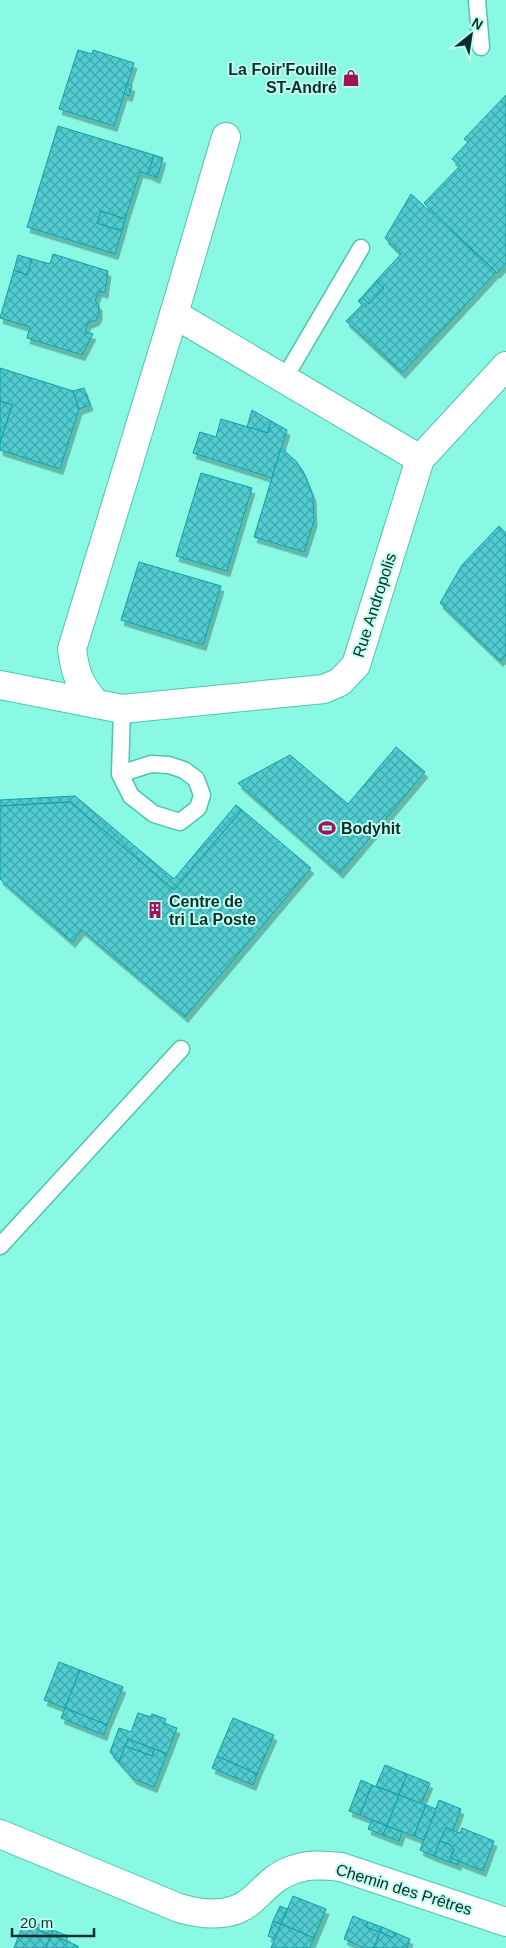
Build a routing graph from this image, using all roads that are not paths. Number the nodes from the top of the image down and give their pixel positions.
1 (477, 0) edge
2 (482, 47) dead end
3 (226, 137) dead end
4 (361, 248) dead end
5 (174, 314) junction
6 (506, 366) edge
7 (284, 378) junction
8 (420, 459) junction
9 (0, 685) edge
10 (109, 706) junction
11 (120, 774) junction
12 (181, 1049) dead end
13 (0, 1246) edge
14 (0, 1834) edge
15 (506, 1922) edge

1 - 2 lane
3 - 5 street
4 - 7 lane
5 - 7 street
5 - 10 street
6 - 8 street, Rue Andropolis
7 - 8 street
8 - 10 street, Rue Andropolis
9 - 10 street, Rue Andropolis
10 - 11 lane
11 - 11 lane
12 - 13 lane
14 - 15 street, Chemin des Prêtres

